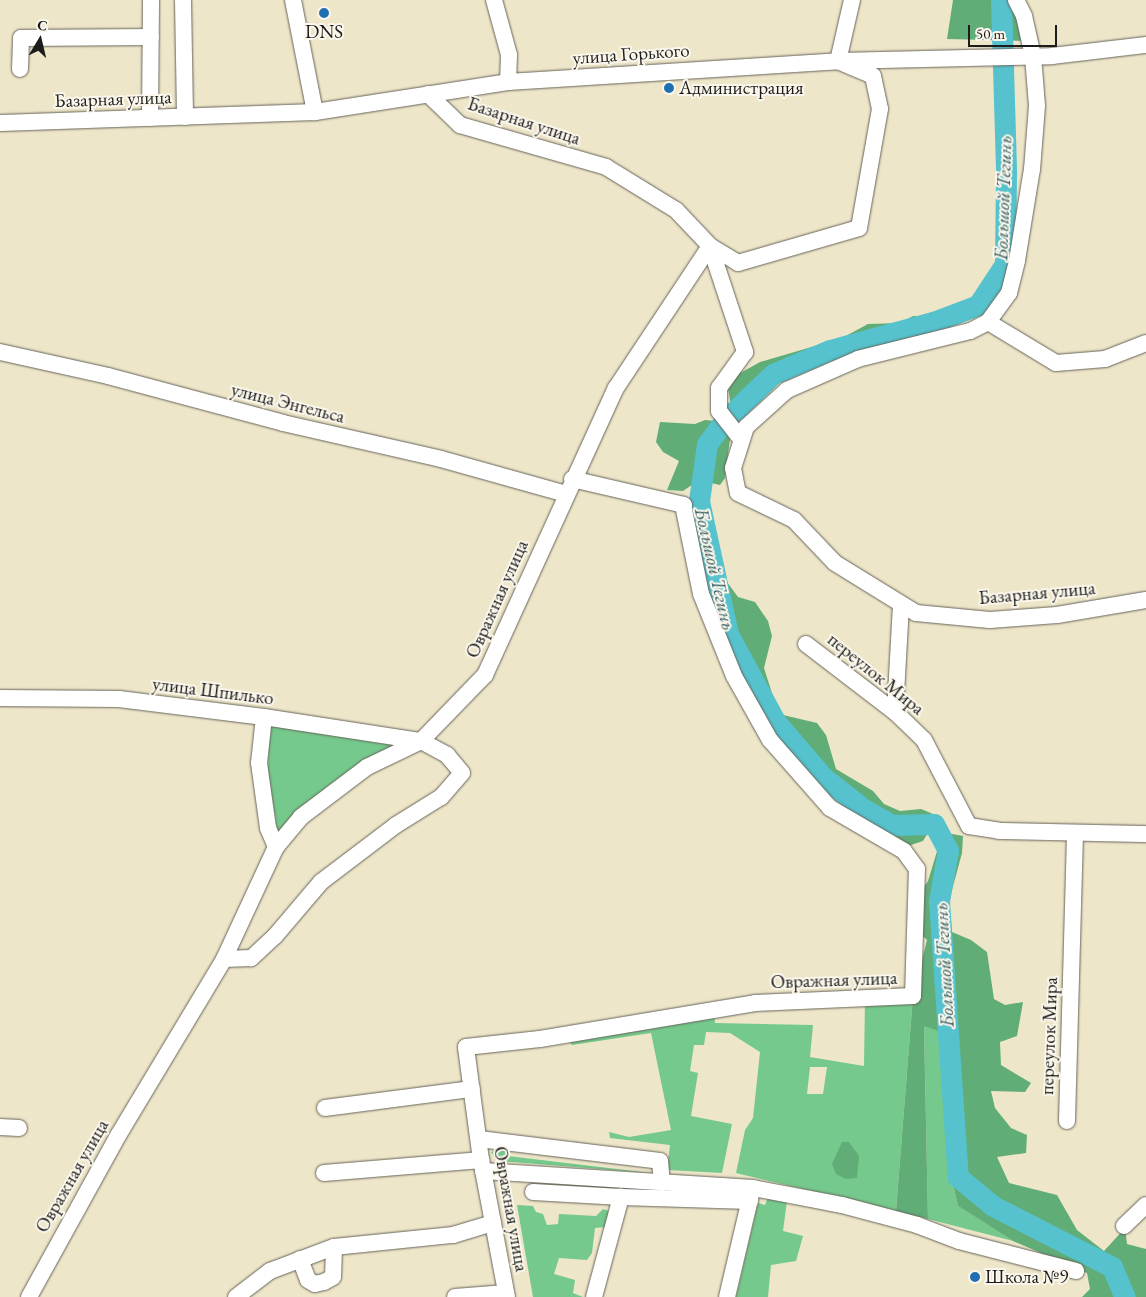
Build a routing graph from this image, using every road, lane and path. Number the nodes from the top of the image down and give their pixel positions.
1 (151, 0) edge
2 (183, 0) edge
3 (293, 0) edge
4 (494, 0) edge
5 (852, 0) edge
6 (1016, 0) edge
7 (151, 37) junction
8 (1146, 46) edge
9 (1030, 56) junction
10 (838, 61) junction
11 (20, 69) dead end
12 (508, 82) junction
13 (428, 94) junction
14 (316, 112) junction
15 (185, 117) junction
16 (150, 118) junction
17 (0, 123) edge
18 (860, 228) joint
19 (710, 246) junction
20 (988, 322) junction
21 (1146, 343) edge
22 (0, 352) edge
23 (741, 439) junction
24 (569, 486) junction
25 (683, 505) joint
26 (1146, 600) edge
27 (901, 604) junction
28 (806, 644) dead end
29 (0, 698) edge
30 (895, 712) junction
31 (264, 717) junction
32 (421, 741) junction
33 (1075, 833) junction
34 (1146, 834) edge
35 (276, 848) junction
36 (224, 959) junction
37 (472, 1089) junction
38 (325, 1108) dead end
39 (1067, 1121) dead end
40 (0, 1127) edge
41 (18, 1128) dead end
42 (479, 1139) junction
43 (482, 1166) junction
44 (324, 1173) dead end
45 (662, 1183) junction
46 (534, 1192) dead end
47 (752, 1195) junction
48 (621, 1197) junction
49 (1146, 1205) edge
50 (493, 1223) junction
51 (1124, 1226) dead end
52 (334, 1247) junction
53 (300, 1258) junction
54 (1076, 1272) dead end
55 (507, 1295) edge
56 (474, 1296) edge
57 (28, 1297) edge
58 (236, 1297) edge
59 (455, 1297) edge
60 (594, 1297) edge
61 (727, 1297) edge

1 - 7 street
2 - 15 street
3 - 14 street
4 - 12 street
5 - 10 street
6 - 9 street
7 - 11 street
7 - 16 street
8 - 9 street, улица Горького
9 - 10 street, улица Горького
9 - 20 street
10 - 12 street, улица Горького
10 - 18 street, улица Горького
12 - 13 street, улица Горького
13 - 14 street, Базарная улица
13 - 19 street, Базарная улица
14 - 15 street, Базарная улица
15 - 16 street, Базарная улица
16 - 17 street, Базарная улица
18 - 19 street, Базарная улица
19 - 23 street
19 - 24 street, Овражная улица
20 - 21 street
20 - 23 street, Базарная улица
22 - 24 street, улица Энгельса
23 - 27 street, Базарная улица
24 - 25 street, улица Энгельса
24 - 32 street, Овражная улица
25 - 37 street, Овражная улица
26 - 27 street, Базарная улица
27 - 30 street
28 - 30 street, переулок Мира
29 - 31 street, улица Шпилько
30 - 33 street, переулок Мира
31 - 32 street, улица Шпилько
31 - 35 street
32 - 35 street, Овражная улица
32 - 36 street, улица Шпилько
33 - 34 street, переулок Мира
33 - 39 street, переулок Мира
35 - 36 street, Овражная улица
36 - 57 street, Овражная улица
37 - 38 street
37 - 42 street, Овражная улица
40 - 41 street
42 - 43 street, Овражная улица
42 - 45 street
43 - 44 street
43 - 45 street
43 - 50 street, Овражная улица
45 - 47 street
46 - 48 street
47 - 48 street
47 - 54 street
47 - 61 street
48 - 60 street
49 - 51 street
50 - 52 street
50 - 55 street, Овражная улица
52 - 53 street
52 - 53 street
53 - 58 street
55 - 56 street
56 - 59 street

